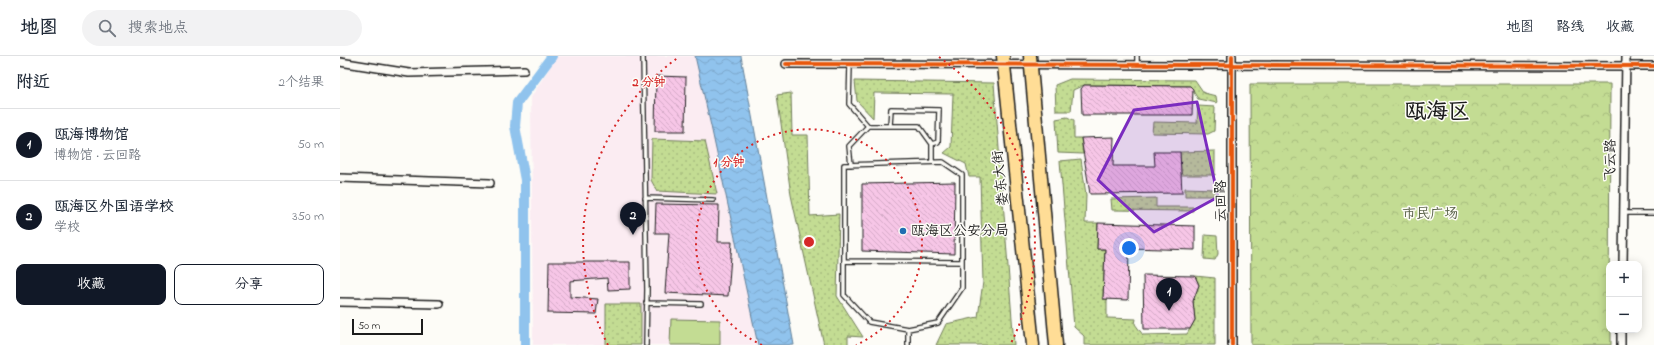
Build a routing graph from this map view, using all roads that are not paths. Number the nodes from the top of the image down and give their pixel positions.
1 (643, 56) edge
2 (1137, 56) edge
3 (1232, 56) edge
4 (1626, 56) edge
5 (1003, 61) edge
6 (1031, 61) edge
7 (340, 62) edge
8 (786, 64) dead end
9 (850, 64) junction
10 (1137, 66) junction
11 (1232, 66) junction
12 (1626, 66) junction
13 (1654, 66) edge
14 (524, 70) dead end
15 (868, 126) junction
16 (890, 126) junction
17 (932, 144) junction
18 (932, 162) junction
19 (851, 165) junction
20 (340, 178) edge
21 (490, 183) dead end
22 (645, 198) junction
23 (713, 200) dead end
24 (1623, 213) junction
25 (1654, 213) edge
26 (844, 260) junction
27 (1622, 261) edge
28 (962, 262) junction
29 (340, 302) edge
30 (646, 303) junction
31 (440, 304) dead end
32 (701, 304) dead end
33 (908, 329) junction
34 (1621, 333) edge
35 (646, 345) edge
36 (908, 345) edge
37 (1033, 345) edge
38 (1056, 345) edge
39 (1232, 345) edge
40 (1621, 345) edge

1 - 22 lane
2 - 10 lane
3 - 11 street, 云回路
4 - 12 street, 飞云路
5 - 6 street
5 - 9 street
5 - 37 main road, 娄东大街
6 - 10 street
6 - 38 main road
7 - 14 street
8 - 9 street
9 - 15 lane
10 - 11 street
11 - 12 street
11 - 39 street, 云回路
12 - 13 street
12 - 24 street, 飞云路
15 - 16 lane
15 - 19 lane
16 - 17 lane
16 - 17 lane
17 - 18 lane
18 - 19 lane
18 - 28 lane
19 - 26 lane
20 - 21 street
22 - 23 lane
22 - 30 lane
24 - 25 lane
24 - 27 street, 飞云路
26 - 28 lane
26 - 33 lane
28 - 33 lane
29 - 31 street
30 - 32 lane
30 - 35 lane
33 - 36 lane
34 - 40 street

